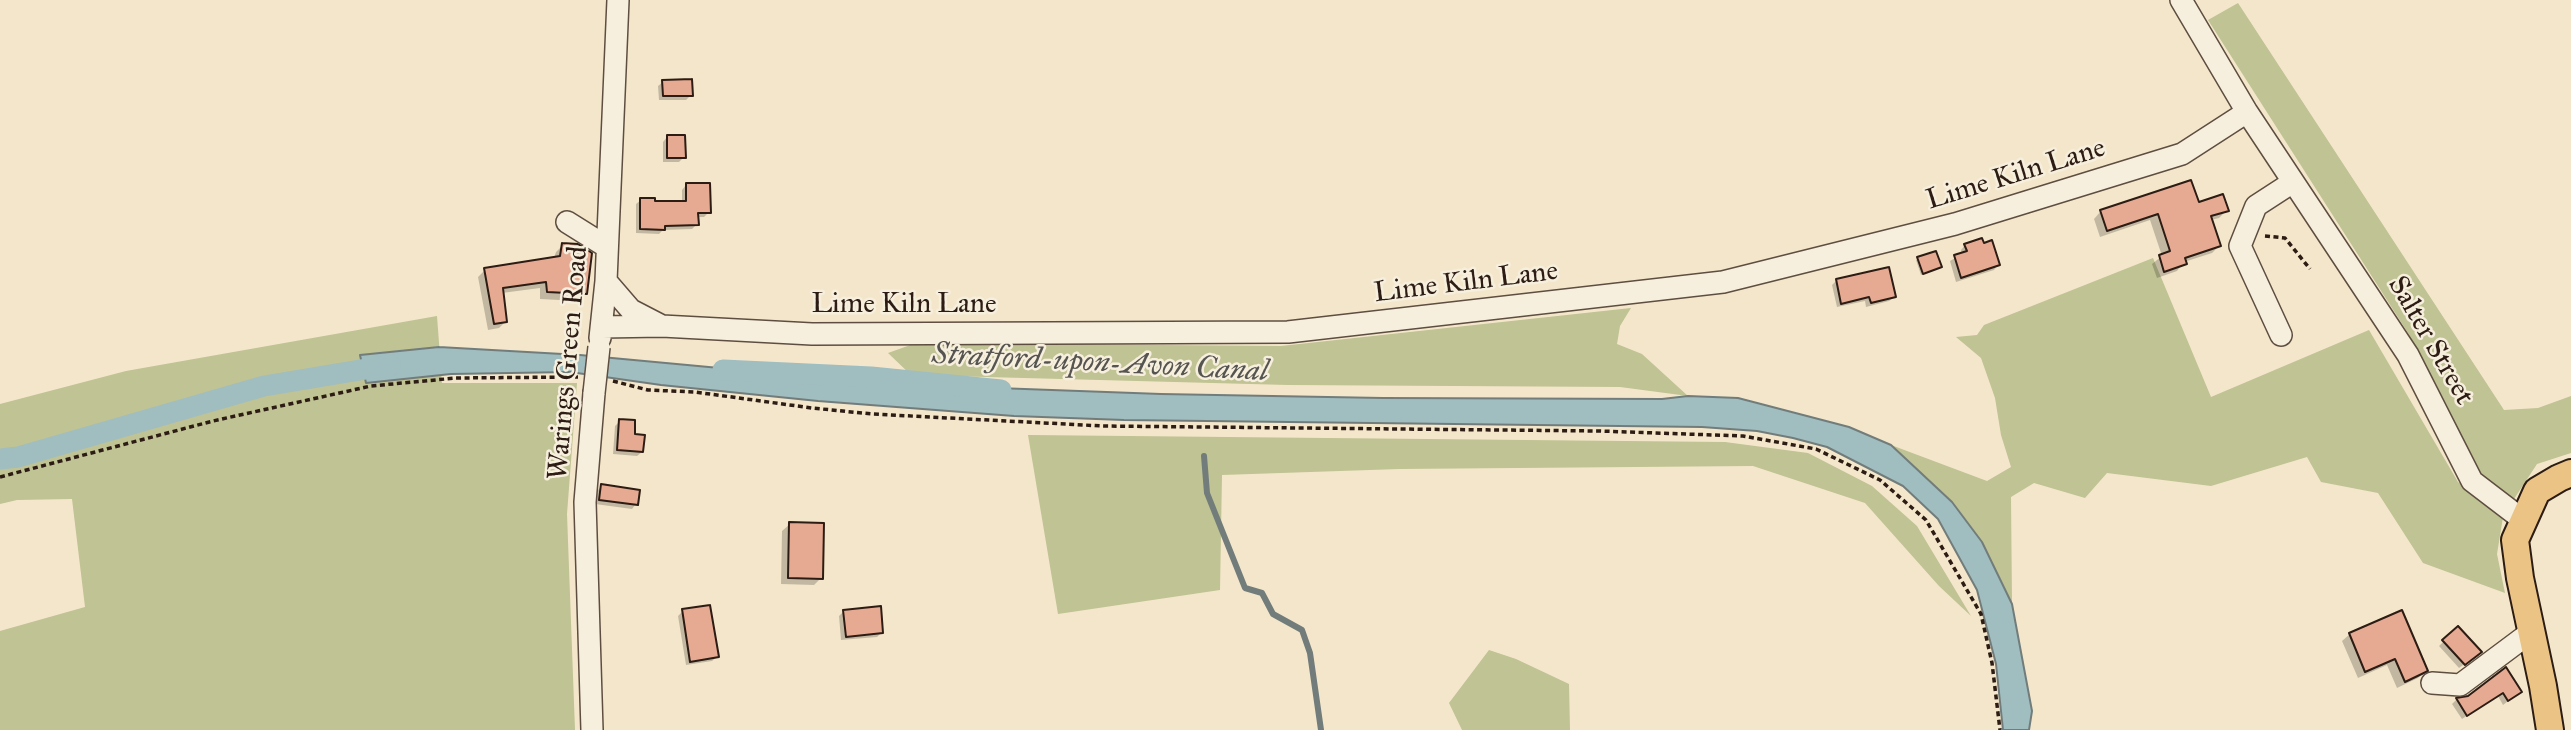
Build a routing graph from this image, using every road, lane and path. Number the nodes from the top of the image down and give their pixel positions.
1 (618, 0) edge
2 (2181, 0) edge
3 (2247, 112) junction
4 (2293, 182) junction
5 (567, 222) dead end
6 (2260, 235) dead end
7 (607, 247) junction
8 (2310, 269) dead end
9 (606, 281) junction
10 (662, 326) junction
11 (2281, 335) dead end
12 (601, 337) junction
13 (597, 384) junction
14 (2571, 473) edge
15 (0, 477) edge
16 (2523, 520) junction
17 (2530, 632) junction
18 (2432, 683) dead end
19 (592, 730) edge
20 (2000, 730) edge
21 (2550, 730) edge

1 - 7 street, Warings Green Road
2 - 3 street, Salter Street
3 - 4 street, Salter Street
3 - 10 street, Lime Kiln Lane
4 - 11 street
4 - 16 street, Salter Street
5 - 7 street
6 - 8 path
7 - 9 street, Warings Green Road
9 - 10 street, Lime Kiln Lane
9 - 12 street, Warings Green Road
10 - 12 street, Lime Kiln Lane
12 - 13 street, Warings Green Road, bridge
13 - 15 path
13 - 19 street, Warings Green Road
13 - 20 path
14 - 16 main road
16 - 17 main road
17 - 18 street
17 - 21 main road

